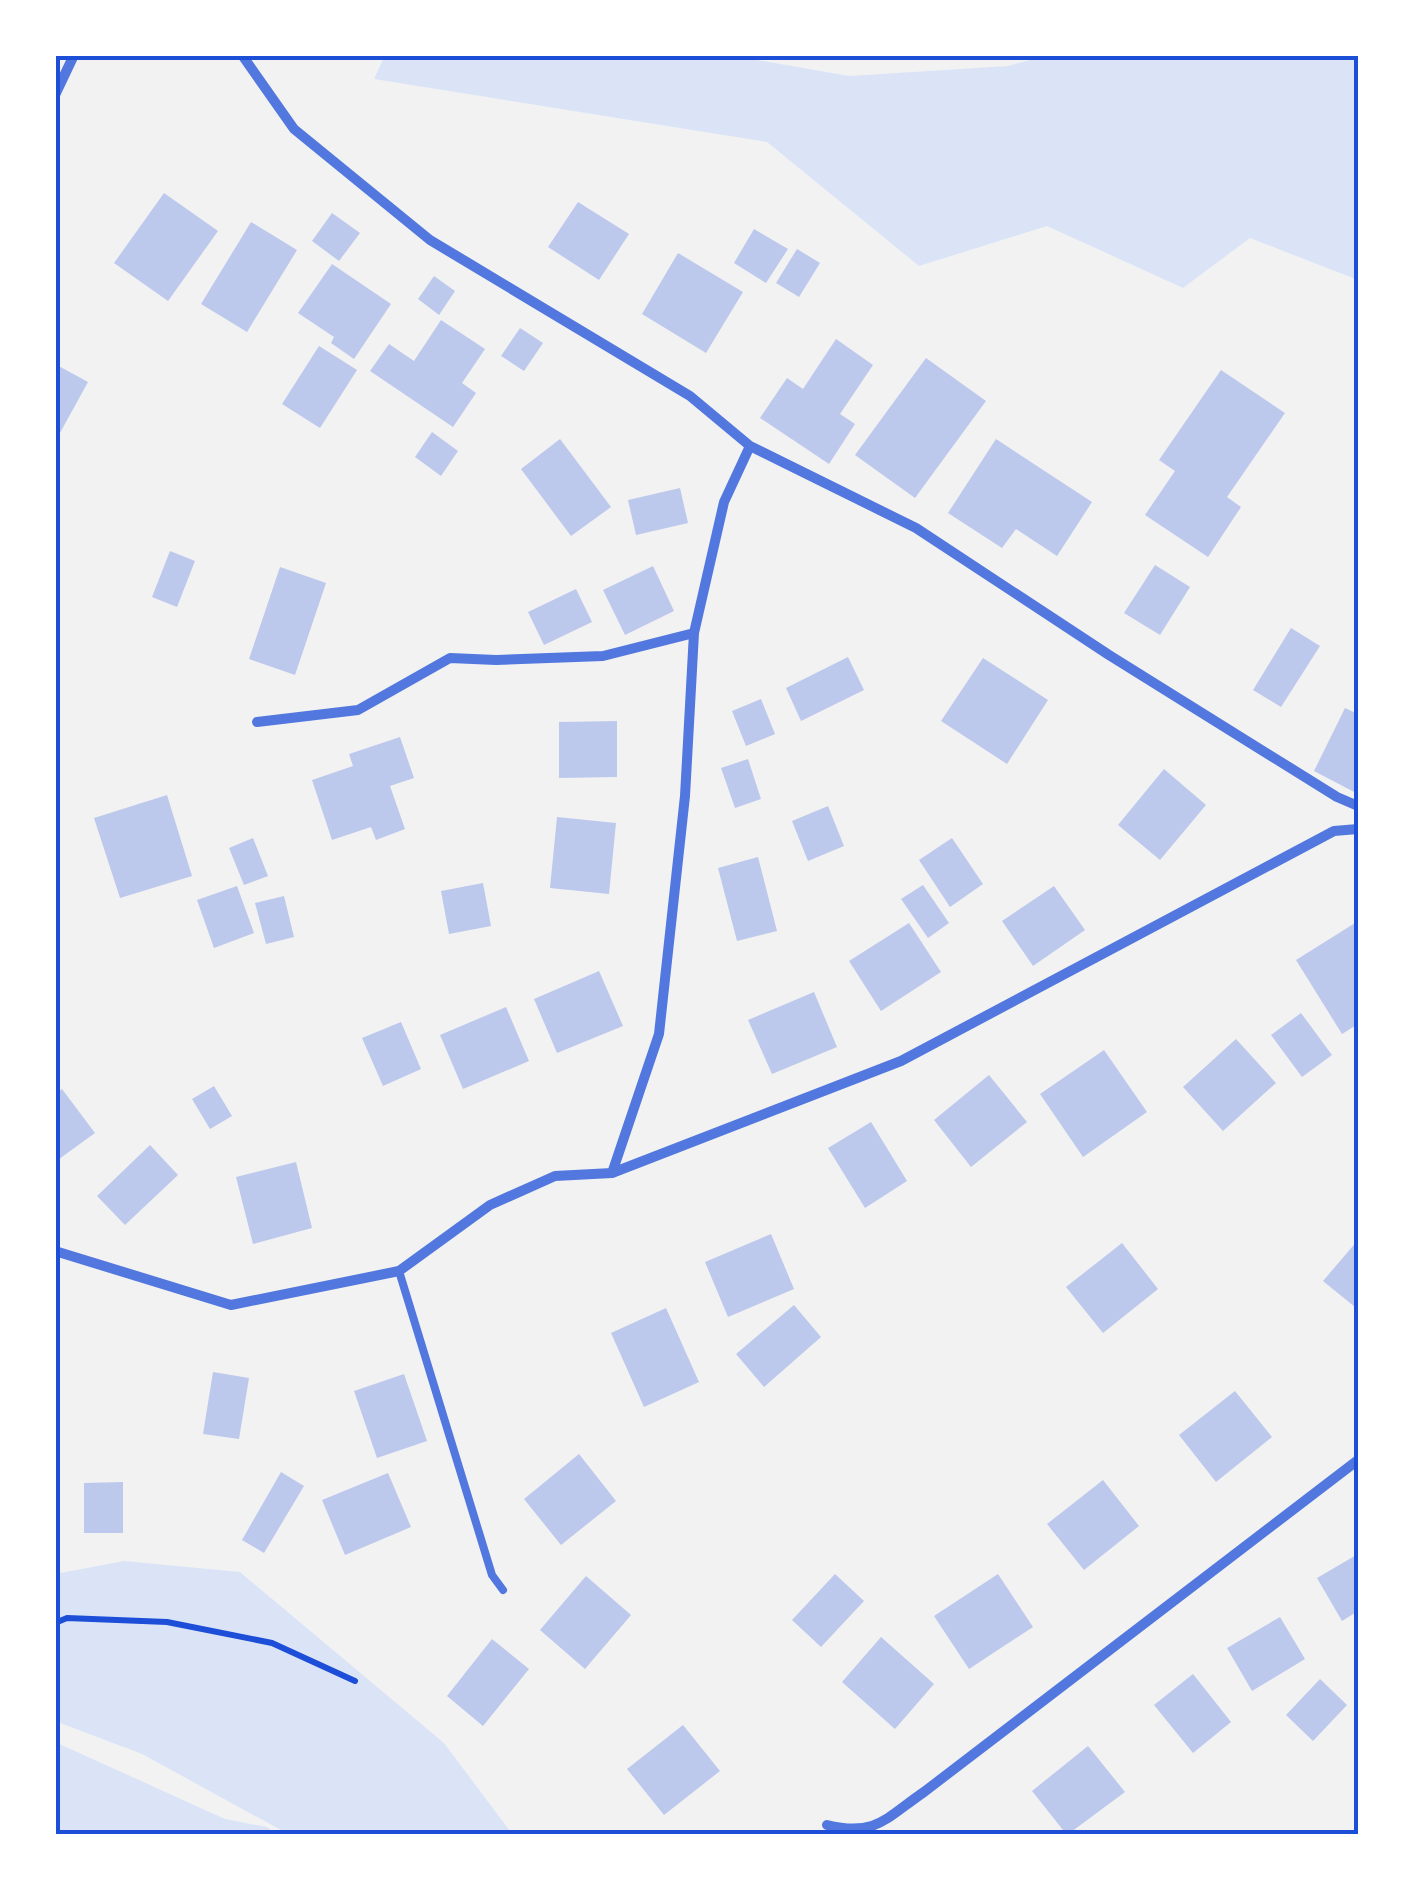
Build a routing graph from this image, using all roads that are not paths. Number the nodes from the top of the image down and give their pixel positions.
1 (74, 55) edge
2 (242, 55) edge
3 (55, 95) edge
4 (750, 446) junction
5 (694, 632) junction
6 (257, 722) dead end
7 (1358, 806) edge
8 (1358, 829) edge
9 (612, 1173) junction
10 (55, 1252) edge
11 (400, 1271) junction
12 (1358, 1460) edge
13 (503, 1590) dead end
14 (828, 1825) dead end

1 - 3 street
2 - 4 street
4 - 5 street
4 - 7 street
5 - 6 street
5 - 9 street
8 - 9 street
9 - 11 street
10 - 11 street
11 - 13 lane
12 - 14 street

